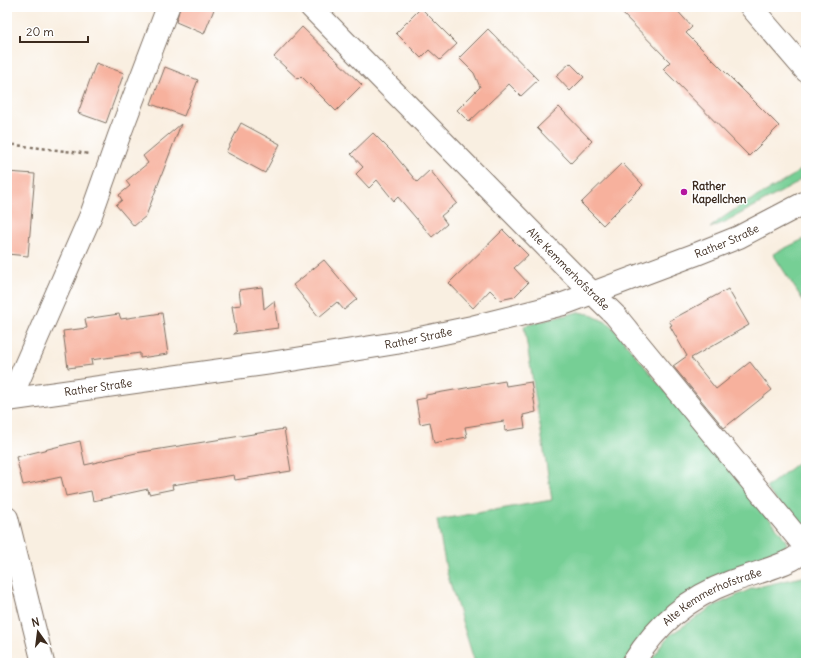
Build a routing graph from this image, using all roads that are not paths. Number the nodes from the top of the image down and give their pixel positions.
1 (168, 7) edge
2 (311, 7) edge
3 (751, 7) edge
4 (806, 71) edge
5 (806, 202) edge
6 (593, 293) junction
7 (8, 400) edge
8 (7, 518) edge
9 (806, 549) edge
10 (43, 663) edge
11 (633, 663) edge

1 - 7 street, Rather Straße
2 - 6 street, Alte Kemmerhofstraße
3 - 4 street
5 - 6 street, Rather Straße
6 - 7 street, Rather Straße
6 - 9 street, Alte Kemmerhofstraße
8 - 10 street
9 - 11 street, Alte Kemmerhofstraße

